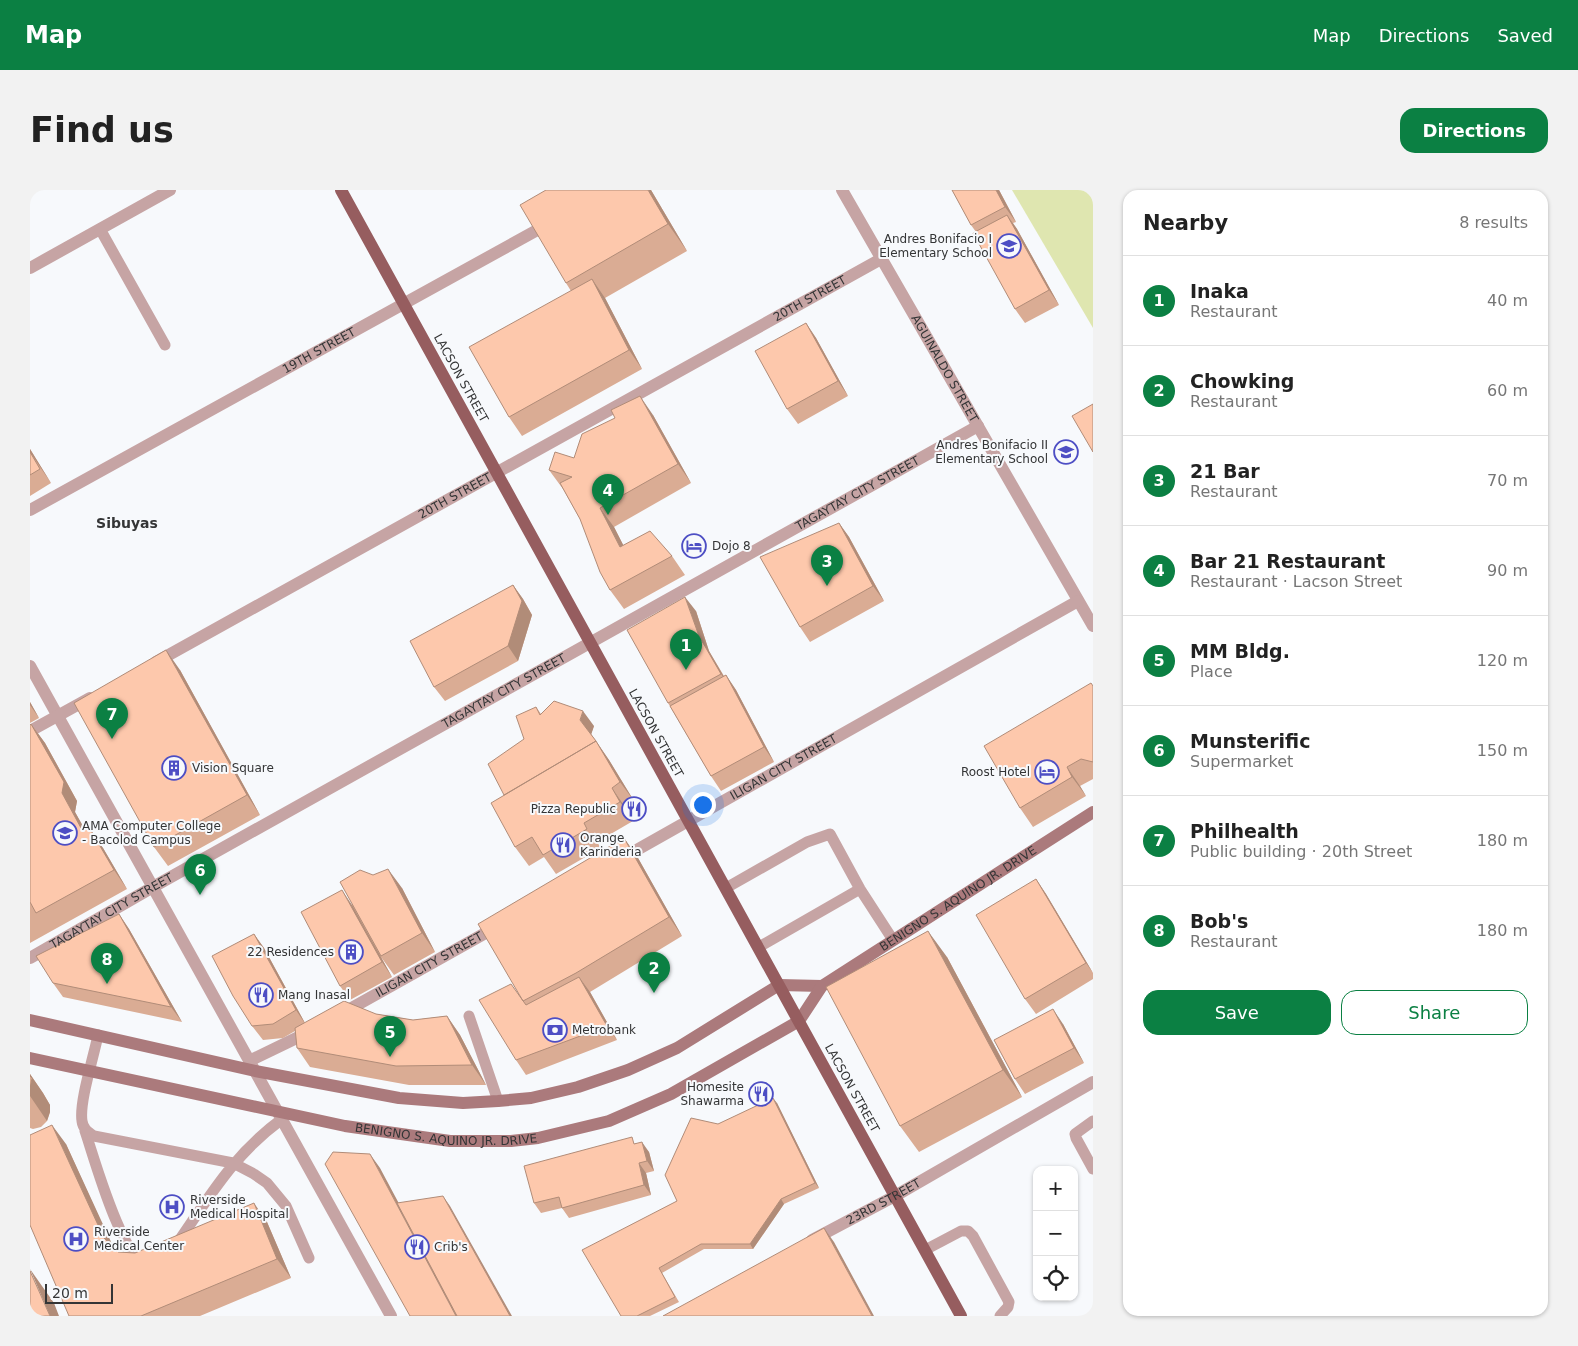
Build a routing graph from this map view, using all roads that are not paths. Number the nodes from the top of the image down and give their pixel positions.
1 (170, 190) edge
2 (341, 190) edge
3 (842, 190) edge
4 (557, 218) edge
5 (100, 229) junction
6 (882, 259) junction
7 (30, 268) edge
8 (404, 303) junction
9 (164, 345) dead end
10 (978, 426) junction
11 (497, 472) junction
12 (30, 510) edge
13 (1078, 601) junction
14 (1093, 626) edge
15 (591, 642) junction
16 (30, 666) edge
17 (144, 668) edge
18 (101, 692) edge
19 (58, 716) junction
20 (30, 731) edge
21 (1093, 812) edge
22 (689, 820) junction
23 (603, 868) edge
24 (152, 887) junction
25 (726, 888) junction
26 (860, 889) junction
27 (509, 921) edge
28 (893, 940) junction
29 (758, 947) junction
30 (30, 958) edge
31 (780, 985) junction
32 (822, 986) junction
33 (469, 1016) dead end
34 (30, 1020) edge
35 (799, 1021) junction
36 (98, 1035) junction
37 (30, 1058) edge
38 (252, 1066) junction
39 (90, 1071) junction
40 (1093, 1082) edge
41 (498, 1101) junction
42 (280, 1115) junction
43 (1093, 1121) edge
44 (85, 1130) junction
45 (233, 1163) junction
46 (1093, 1169) edge
47 (895, 1196) junction
48 (801, 1247) edge
49 (925, 1250) junction
50 (166, 1254) edge
51 (309, 1258) dead end
52 (155, 1260) edge
53 (391, 1316) edge
54 (962, 1316) edge
55 (1000, 1316) edge

1 - 5 street
2 - 8 main road, LACSON STREET
3 - 6 street, AGUINALDO STREET
4 - 8 street, 19TH STREET
5 - 7 street
5 - 9 lane
6 - 10 street, AGUINALDO STREET
6 - 11 street, 20TH STREET
8 - 11 main road, LACSON STREET
8 - 12 street, 19TH STREET
10 - 13 street, AGUINALDO STREET
10 - 15 street, TAGAYTAY CITY STREET
11 - 15 main road, LACSON STREET
11 - 17 street, 20TH STREET
13 - 14 street, AGUINALDO STREET
13 - 22 street, ILIGAN CITY STREET
15 - 22 main road, LACSON STREET
15 - 24 street, TAGAYTAY CITY STREET
16 - 19 street
18 - 19 street
19 - 20 street
19 - 24 street
21 - 28 main road, BENIGNO S. AQUINO JR. DRIVE
22 - 23 street, ILIGAN CITY STREET
22 - 25 main road, LACSON STREET
24 - 30 street, TAGAYTAY CITY STREET
24 - 38 street
25 - 26 lane
25 - 29 main road, LACSON STREET
26 - 28 lane
26 - 29 lane
27 - 38 street, ILIGAN CITY STREET
28 - 32 main road, BENIGNO S. AQUINO JR. DRIVE
29 - 31 main road, LACSON STREET
31 - 32 main road
31 - 35 main road, LACSON STREET
31 - 41 main road
32 - 35 main road, BENIGNO S. AQUINO JR. DRIVE
33 - 41 lane
34 - 36 main road
35 - 42 main road, BENIGNO S. AQUINO JR. DRIVE
35 - 47 main road, LACSON STREET
36 - 38 main road
36 - 39 lane
37 - 39 main road, BENIGNO S. AQUINO JR. DRIVE
38 - 41 main road
38 - 42 street
39 - 42 main road, BENIGNO S. AQUINO JR. DRIVE
39 - 44 lane
40 - 47 street, 23RD STREET
42 - 45 lane
42 - 53 street
43 - 46 lane
44 - 45 lane
44 - 52 lane
45 - 50 lane
45 - 51 lane
47 - 48 street, 23RD STREET
47 - 49 main road, LACSON STREET
49 - 54 main road, LACSON STREET
49 - 55 lane

